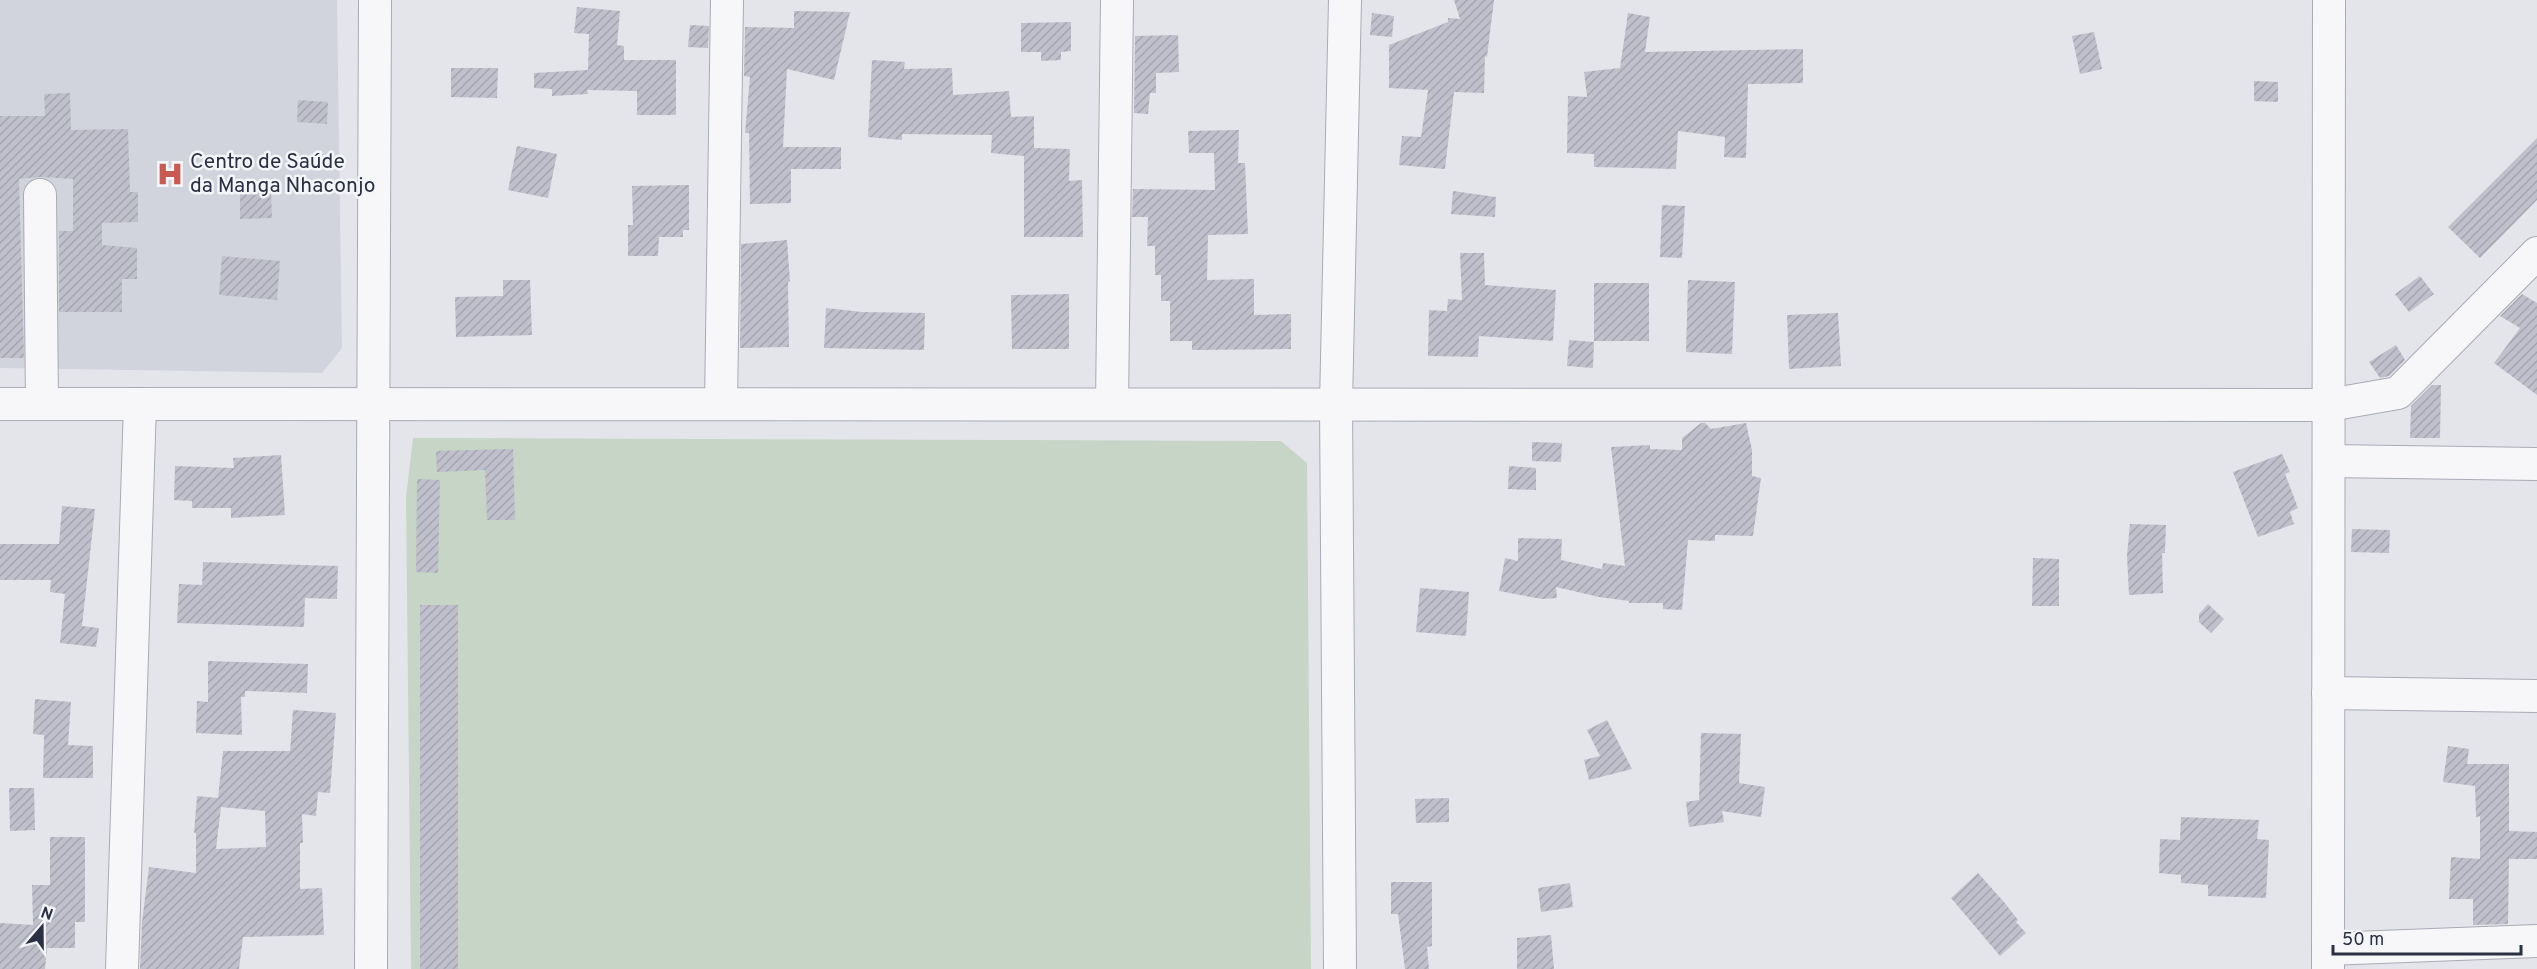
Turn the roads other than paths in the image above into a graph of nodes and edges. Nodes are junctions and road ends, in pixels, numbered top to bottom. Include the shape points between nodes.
1 (375, 0) edge
2 (727, 0) edge
3 (1117, 0) edge
4 (1345, 0) edge
5 (2329, 0) edge
6 (40, 195) dead end
7 (2537, 252) edge
8 (0, 404) edge
9 (42, 404) junction
10 (140, 404) junction
11 (374, 404) junction
12 (721, 404) junction
13 (1112, 404) junction
14 (1336, 404) junction
15 (2329, 405) junction
16 (2329, 461) junction
17 (2537, 464) edge
18 (2328, 693) junction
19 (2537, 696) edge
20 (2537, 941) edge
21 (2328, 959) edge
22 (122, 969) edge
23 (371, 969) edge
24 (1340, 969) edge

1 - 11 street
2 - 12 street
3 - 13 street
4 - 14 street
5 - 15 street
6 - 9 street
7 - 15 street via 2398,393
8 - 9 street
9 - 10 street
10 - 11 street
10 - 22 street
11 - 12 street
11 - 23 street
12 - 13 street
13 - 14 street
14 - 15 street
14 - 24 street
15 - 16 street
16 - 17 street
16 - 18 street
18 - 19 street
18 - 21 street
20 - 21 street

